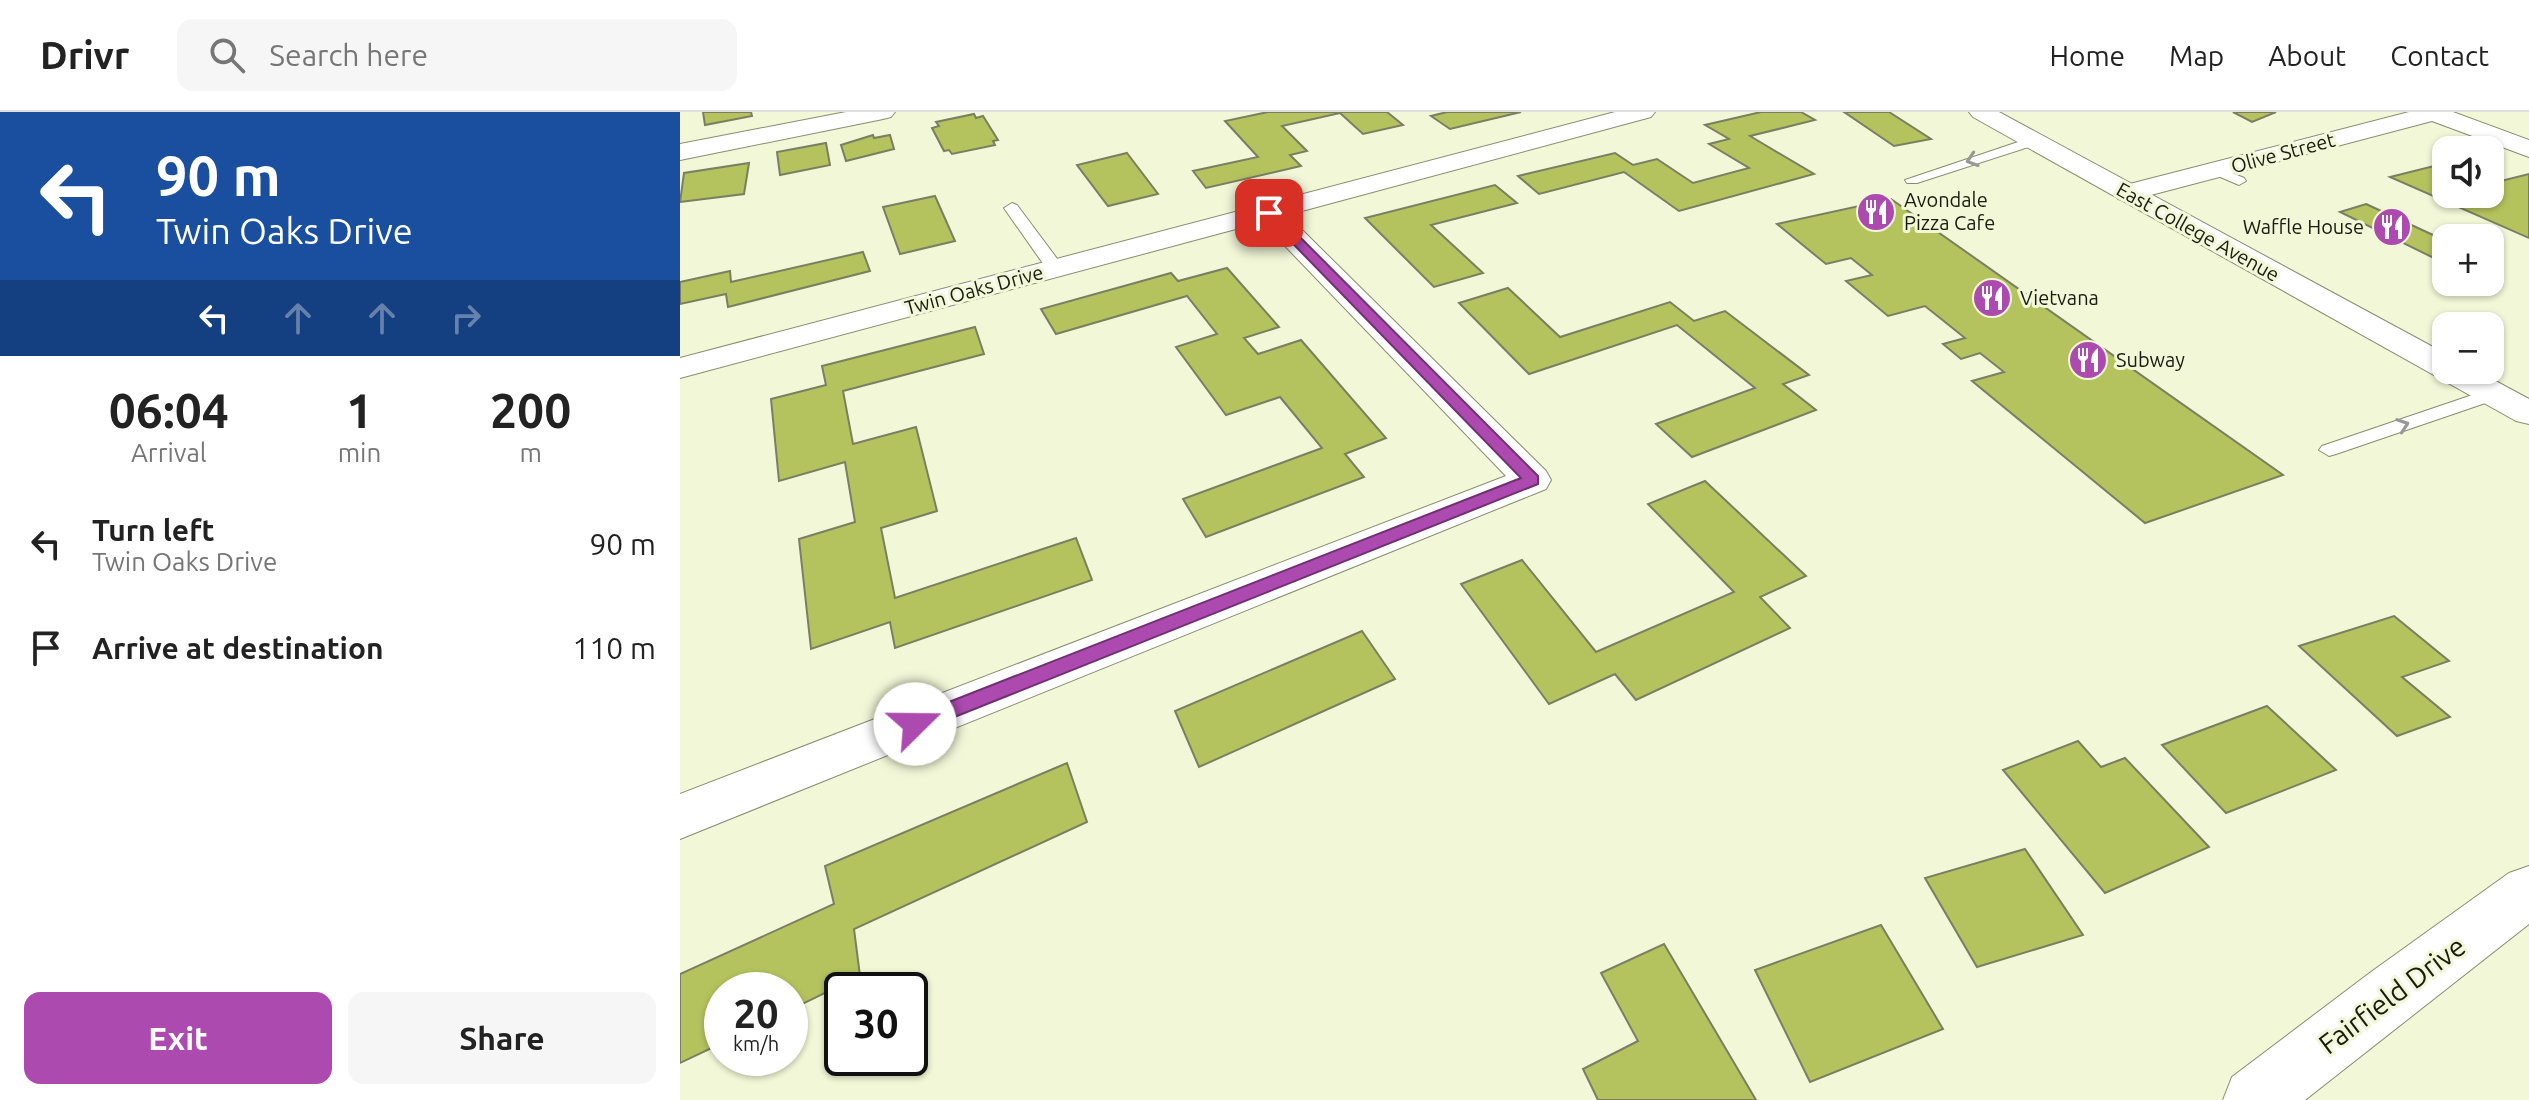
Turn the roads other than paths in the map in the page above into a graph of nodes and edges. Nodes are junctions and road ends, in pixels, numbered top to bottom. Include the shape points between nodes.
1 (883, 112) edge
2 (1643, 112) edge
3 (1981, 112) edge
4 (2435, 113) edge
5 (2033, 141) junction
6 (2529, 149) edge
7 (680, 152) edge
8 (1912, 180) dead end
9 (2128, 193) junction
10 (1012, 208) dead end
11 (1269, 213) junction
12 (1055, 268) junction
13 (2432, 360) edge
14 (680, 368) edge
15 (2475, 384) edge
16 (2493, 394) junction
17 (2529, 413) edge
18 (2329, 450) dead end
19 (680, 817) edge
20 (2529, 891) edge
21 (2255, 1100) edge

1 - 7 street
2 - 11 street, Twin Oaks Drive
3 - 5 street, East College Avenue
4 - 6 street
4 - 9 street, Olive Street via 2228,176
5 -> 8 lane
5 - 9 street, East College Avenue
9 - 13 street, East College Avenue
10 - 12 lane
11 - 12 street, Twin Oaks Drive
11 - 19 street via 1532,480
12 - 14 street, Twin Oaks Drive
15 - 16 street, East College Avenue
16 - 17 street, East College Avenue
18 -> 16 lane
20 - 21 street, Fairfield Drive

